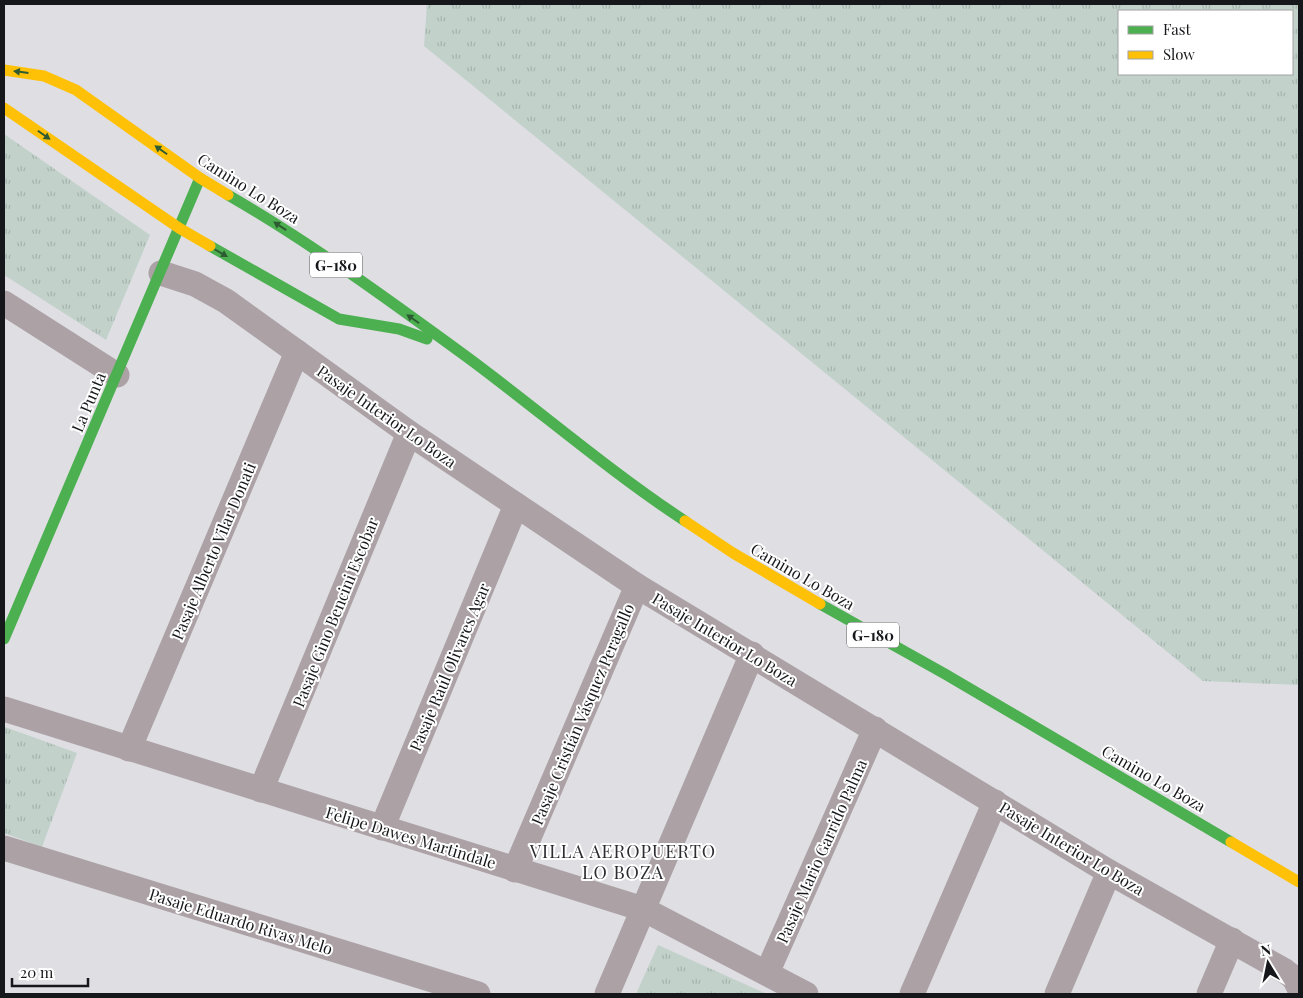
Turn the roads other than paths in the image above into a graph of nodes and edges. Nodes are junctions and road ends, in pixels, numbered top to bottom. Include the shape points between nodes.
1 (4, 70) edge
2 (4, 108) edge
3 (200, 178) junction
4 (179, 228) junction
5 (161, 273) junction
6 (4, 303) edge
7 (297, 352) junction
8 (467, 357) junction
9 (117, 375) junction
10 (409, 433) junction
11 (516, 505) junction
12 (637, 586) junction
13 (4, 638) edge
14 (752, 654) junction
15 (4, 709) edge
16 (874, 729) junction
17 (129, 749) junction
18 (261, 790) junction
19 (995, 802) junction
20 (382, 828) junction
21 (4, 848) edge
22 (515, 870) junction
23 (1109, 872) junction
24 (1299, 882) edge
25 (643, 910) junction
26 (1232, 940) junction
27 (767, 973) junction
28 (1299, 988) edge
29 (478, 994) edge
30 (607, 994) edge
31 (806, 994) edge
32 (912, 994) edge
33 (1057, 994) edge
34 (1209, 994) edge

3 -> 1 main road, Camino Lo Boza / G-180 via 76,90 44,76
2 -> 4 main road, Camino Lo Boza / G-180
3 - 4 main road, La Punta
8 -> 3 main road, Camino Lo Boza / G-180 via 278,224
4 - 5 main road, La Punta
4 -> 8 main road, Camino Lo Boza / G-180 via 339,319 399,329
5 - 7 street, Pasaje Interior Lo Boza via 211,292
5 - 9 main road, La Punta
6 - 9 street
7 - 10 street, Pasaje Interior Lo Boza
7 - 17 street, Pasaje Alberto Vilar Donati
8 - 24 main road, Camino Lo Boza / G-180 via 641,492 733,553
9 - 13 main road, La Punta
10 - 11 street, Pasaje Interior Lo Boza
10 - 18 street, Pasaje Gino Bencini Escobar
11 - 12 street, Pasaje Interior Lo Boza
11 - 20 street, Pasaje Raúl Olivares Agar
12 - 14 street, Pasaje Interior Lo Boza
12 - 22 street, Pasaje Cristián Vásquez Peragallo
14 - 16 street, Pasaje Interior Lo Boza
14 - 25 street
15 - 17 street, Felipe Dawes Martindale
16 - 19 street, Pasaje Interior Lo Boza
16 - 27 street, Pasaje Mario Garrido Palma
17 - 18 street, Felipe Dawes Martindale
18 - 20 street, Felipe Dawes Martindale
19 - 23 street, Pasaje Interior Lo Boza
19 - 32 street
20 - 22 street, Felipe Dawes Martindale
21 - 29 street, Pasaje Eduardo Rivas Melo
22 - 25 street, Felipe Dawes Martindale
23 - 26 street, Pasaje Interior Lo Boza
23 - 33 street
25 - 27 street, Felipe Dawes Martindale
25 - 30 street
26 - 28 street, Pasaje Interior Lo Boza via 1290,974
26 - 34 street
27 - 31 street, Felipe Dawes Martindale

